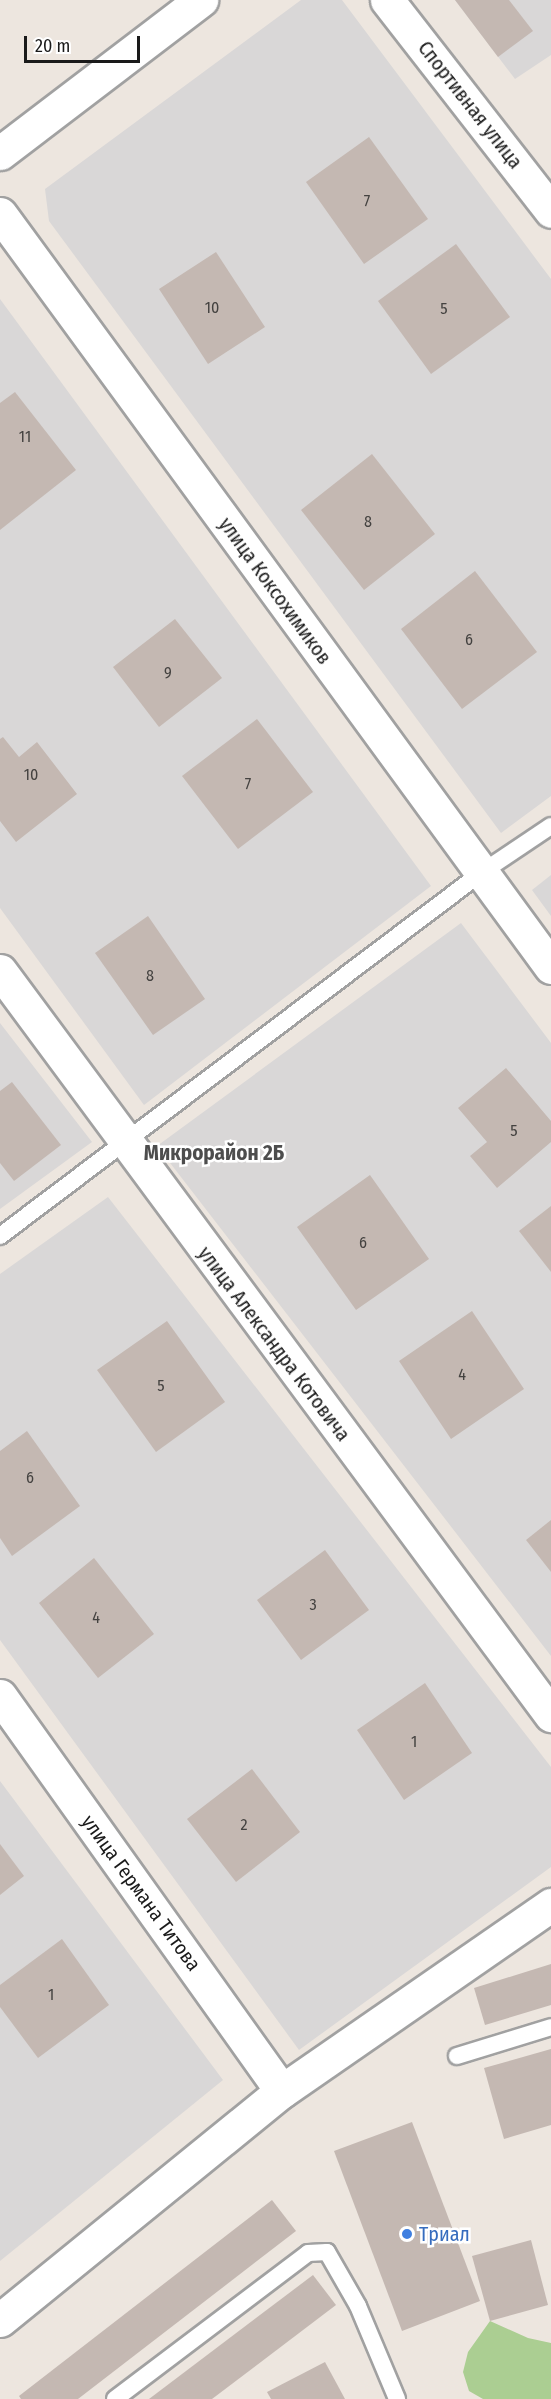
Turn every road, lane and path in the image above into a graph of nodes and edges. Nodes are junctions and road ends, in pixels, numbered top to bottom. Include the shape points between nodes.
1 (201, 0) edge
2 (387, 0) edge
3 (0, 153) edge
4 (551, 211) edge
5 (0, 214) edge
6 (551, 826) edge
7 (481, 873) junction
8 (551, 967) edge
9 (0, 971) edge
10 (125, 1143) junction
11 (0, 1236) edge
12 (0, 1696) edge
13 (551, 1715) edge
14 (551, 1905) edge
15 (551, 2028) edge
16 (457, 2056) dead end
17 (282, 2091) junction
18 (0, 2320) edge
19 (115, 2399) edge
20 (397, 2399) edge

1 - 3 street
2 - 4 street, Спортивная улица
5 - 7 street, улица Коксохимиков
6 - 7 lane
7 - 8 street, улица Коксохимиков
7 - 10 lane
9 - 10 street, улица Александра Котовича
10 - 11 lane
10 - 13 street, улица Александра Котовича
12 - 17 street, улица Германа Титова
14 - 17 street
15 - 16 lane
17 - 18 street
19 - 20 lane via 309,2253 327,2252 358,2306

